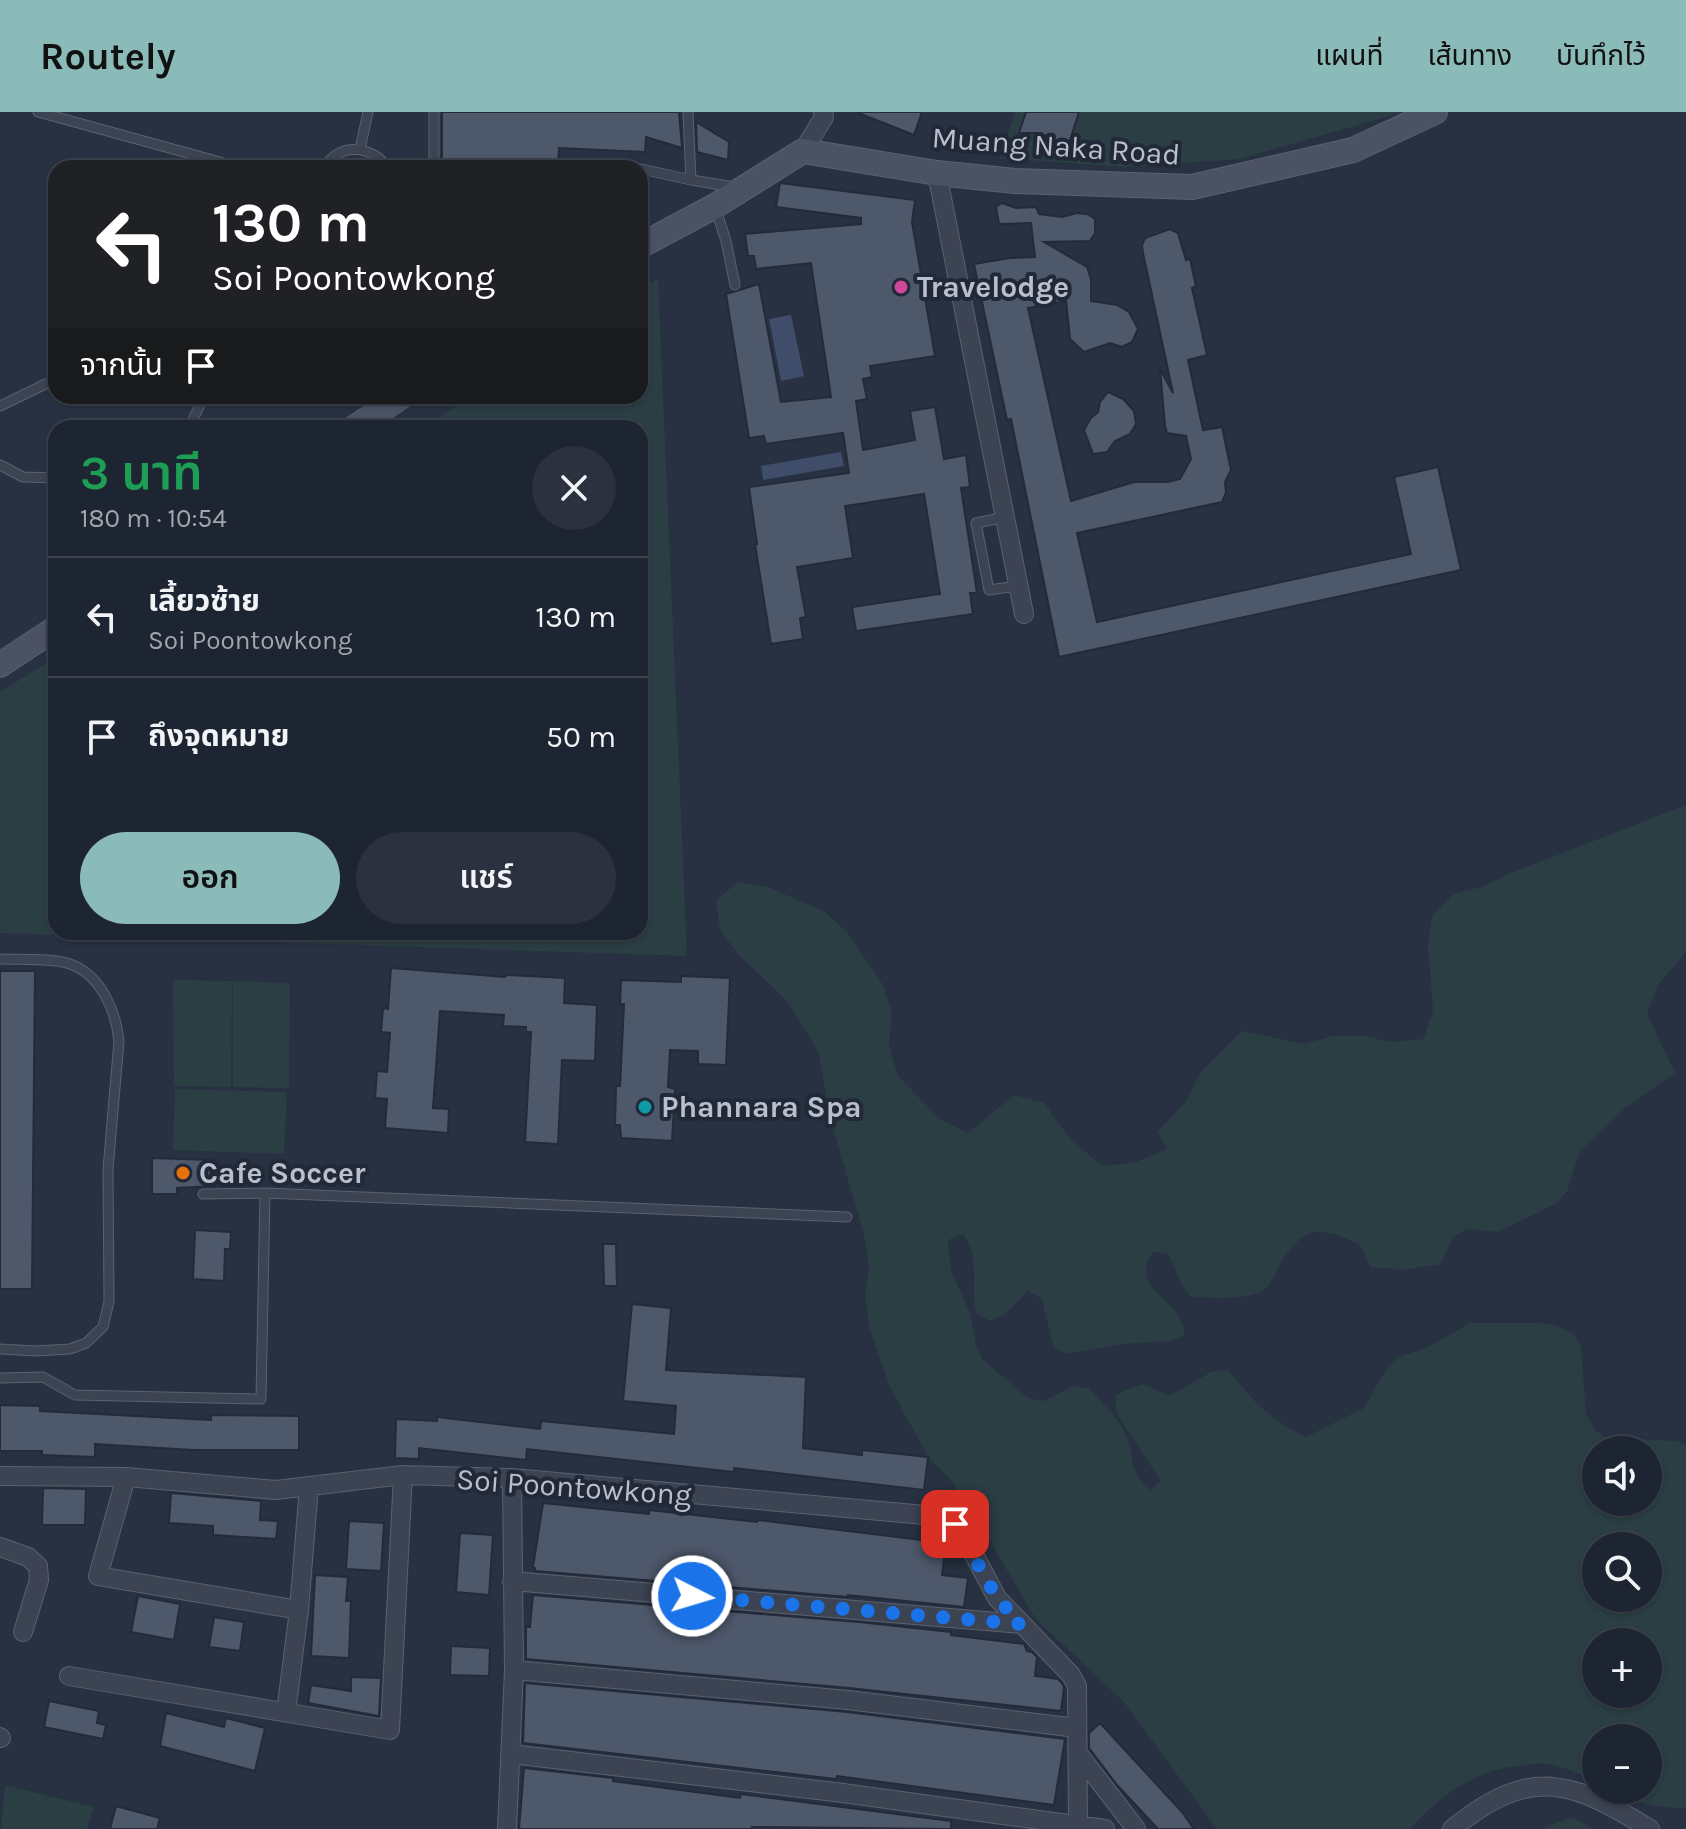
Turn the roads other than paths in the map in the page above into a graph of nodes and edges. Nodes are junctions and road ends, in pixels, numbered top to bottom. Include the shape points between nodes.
1 (38, 112) edge
2 (368, 112) edge
3 (434, 112) edge
4 (688, 112) edge
5 (823, 112) edge
6 (1435, 112) edge
7 (360, 149) junction
8 (803, 151) junction
9 (213, 160) edge
10 (331, 160) edge
11 (379, 160) edge
12 (434, 160) edge
13 (648, 170) edge
14 (937, 173) junction
15 (691, 180) junction
16 (742, 188) junction
17 (715, 206) junction
18 (648, 242) edge
19 (735, 285) dead end
20 (48, 383) edge
21 (390, 404) edge
22 (0, 406) edge
23 (366, 420) edge
24 (0, 465) edge
25 (48, 478) edge
26 (1006, 517) junction
27 (1018, 586) junction
28 (1024, 614) dead end
29 (48, 633) edge
30 (0, 665) edge
31 (0, 959) edge
32 (265, 1193) junction
33 (203, 1194) dead end
34 (847, 1217) dead end
35 (0, 1349) edge
36 (0, 1378) edge
37 (403, 1475) junction
38 (0, 1476) edge
39 (126, 1477) junction
40 (512, 1478) junction
41 (309, 1486) junction
42 (0, 1547) edge
43 (512, 1581) junction
44 (299, 1610) junction
45 (1021, 1624) junction
46 (23, 1632) dead end
47 (514, 1670) junction
48 (69, 1676) dead end
49 (286, 1712) junction
50 (1077, 1728) junction
51 (1077, 1752) junction
52 (511, 1754) junction
53 (1078, 1826) edge
54 (507, 1829) edge
55 (1105, 1829) edge
56 (1136, 1829) edge
57 (1452, 1829) edge
58 (1650, 1829) edge

1 - 9 lane
2 - 7 lane
3 - 12 lane
4 - 15 lane
5 - 8 street
6 - 14 street, Muang Naka Road via 1353,150 1192,187
7 - 10 lane
7 - 11 lane
8 - 14 street, Muang Naka Road
8 - 16 street
13 - 15 lane
14 - 26 street
15 - 16 lane
16 - 17 street
17 - 18 street
17 - 19 lane
20 - 22 lane
21 - 23 street
24 - 25 lane via 23,477
26 - 27 street
26 - 27 lane via 976,523 989,590
27 - 28 street
29 - 30 street
31 - 35 lane via 69,963 86,973 109,1003 119,1041 108,1169 109,1302 103,1327 70,1349
32 - 33 lane
32 - 34 lane
32 - 36 lane via 261,1399 75,1395 43,1377
37 - 40 street, Soi Poontowkong
37 - 41 street, Soi Poontowkong
37 - 49 street via 390,1730
38 - 39 street, Soi Poontowkong
39 - 41 street, Soi Poontowkong via 276,1490
39 - 44 street via 98,1576
40 - 43 street
40 - 45 street, Soi Poontowkong via 936,1516 962,1532 997,1598
41 - 44 street
42 - 46 street via 38,1566 39,1580
43 - 45 street
43 - 47 street
44 - 49 street
45 - 50 street, Soi Poontowkong via 1077,1686
47 - 50 street via 848,1700
47 - 52 street
48 - 49 street
50 - 51 street
51 - 53 street
51 - 56 street
52 - 53 street
52 - 54 street
53 - 55 street
57 - 58 street via 1505,1794 1546,1785 1603,1800

